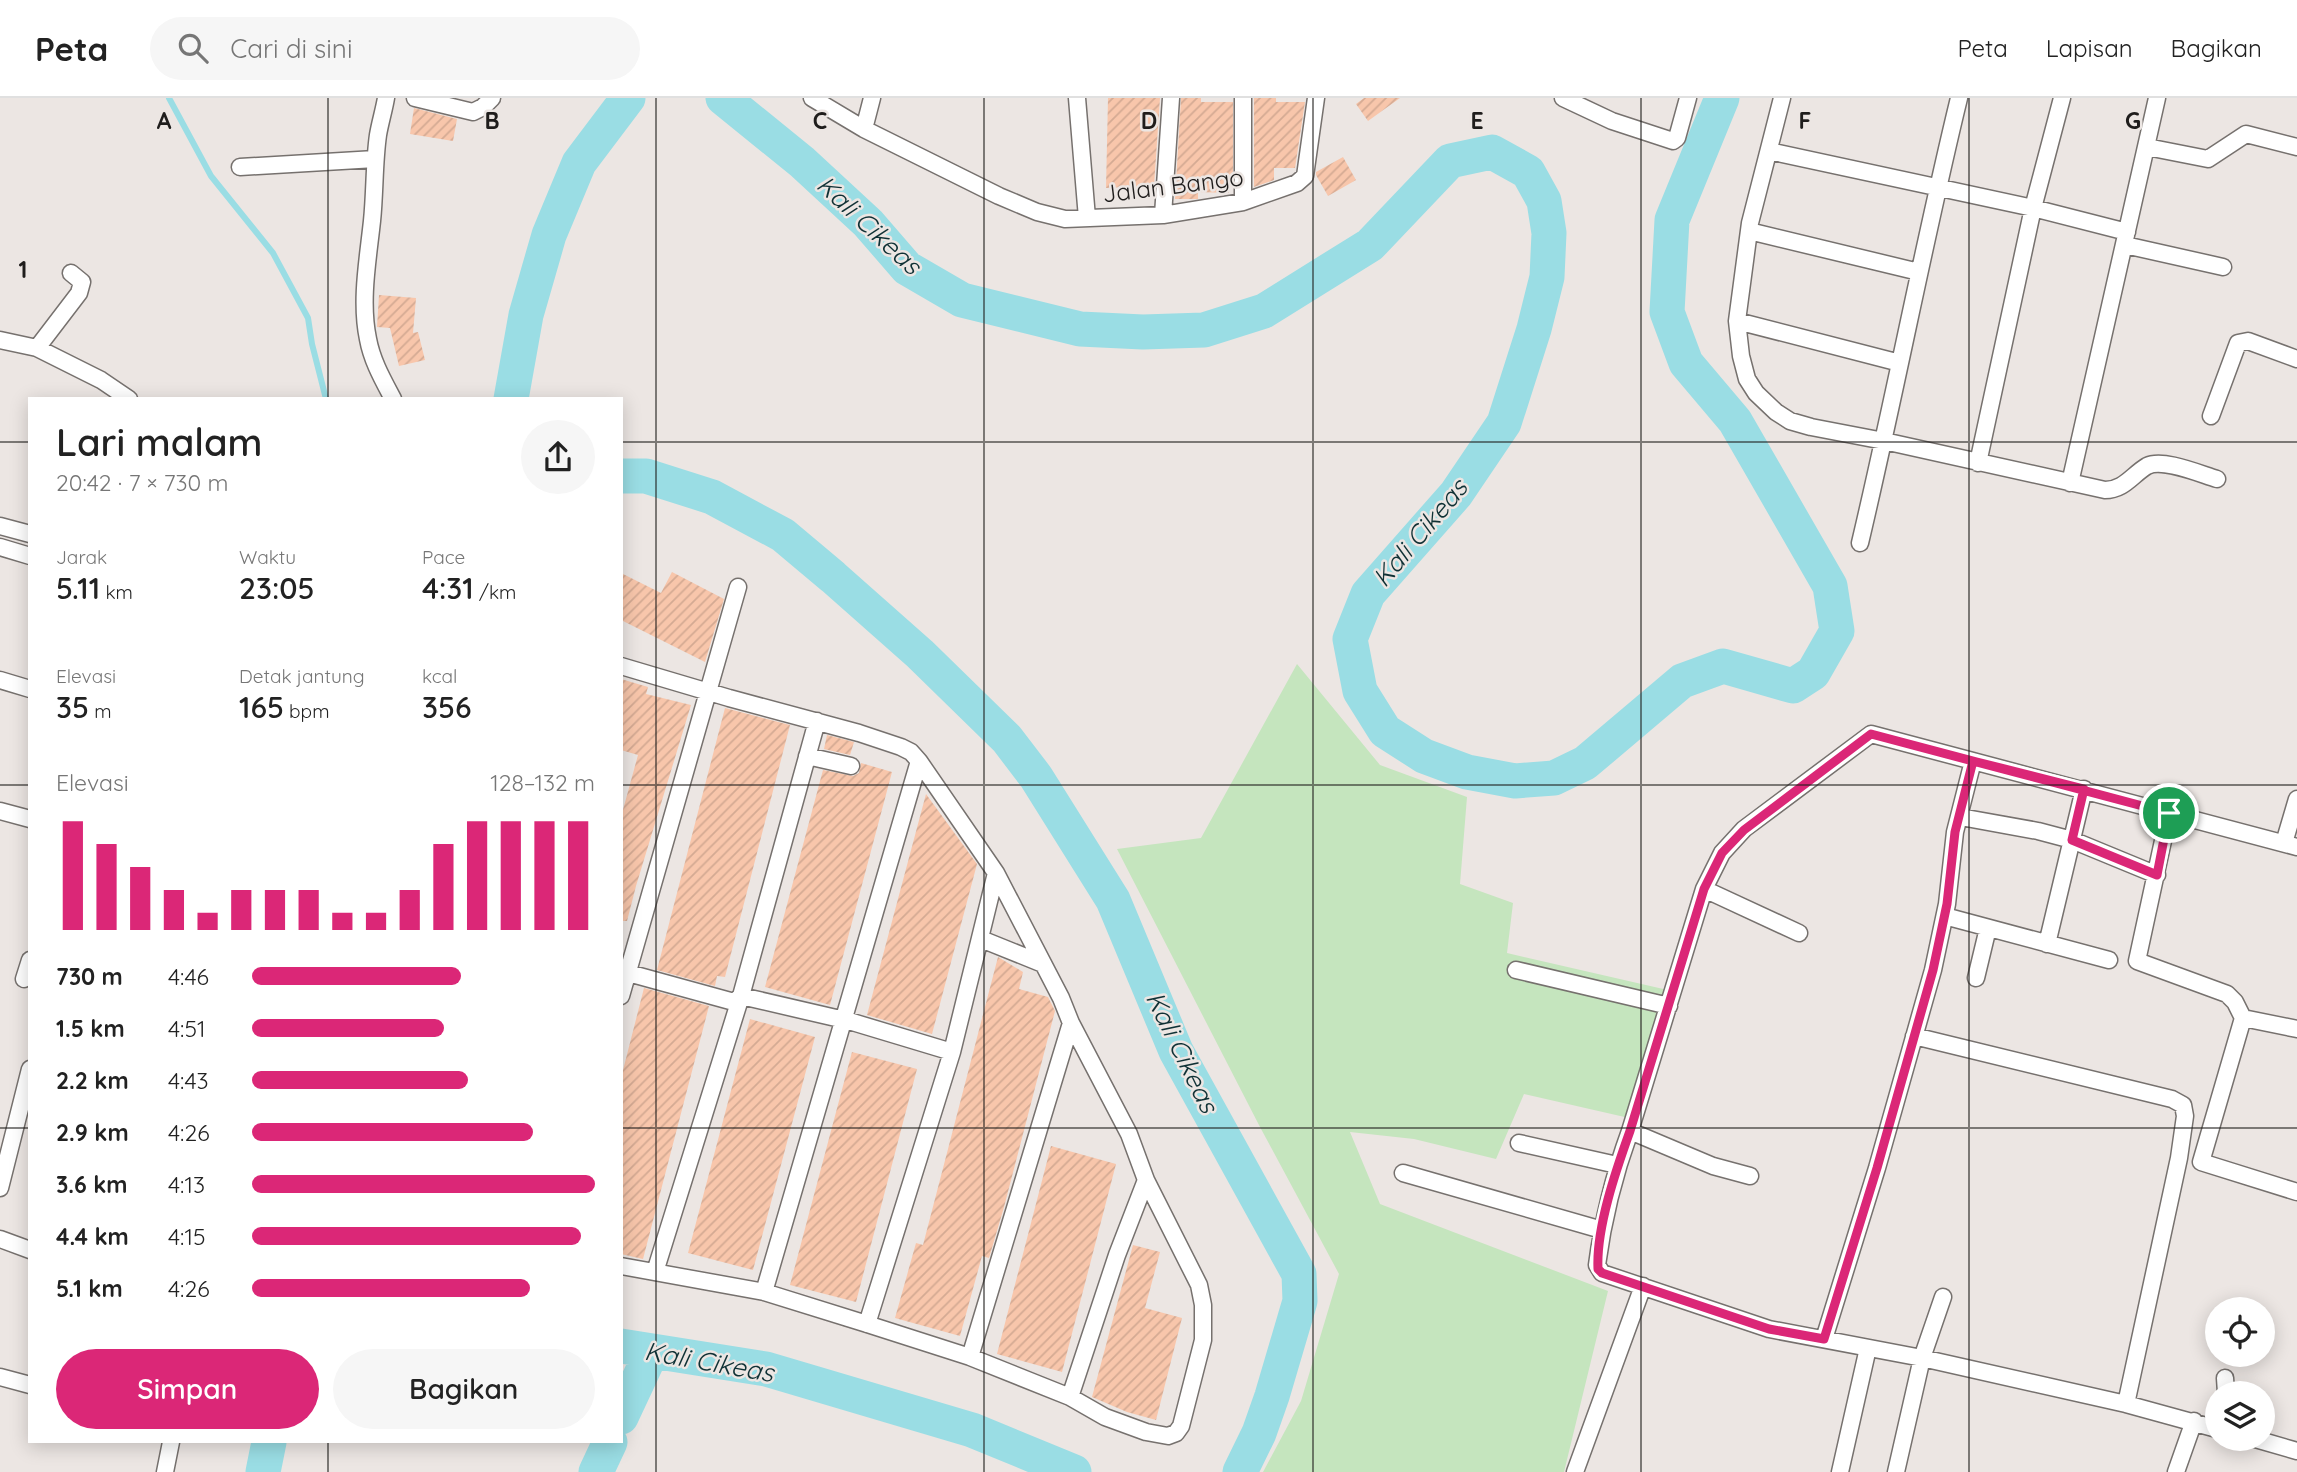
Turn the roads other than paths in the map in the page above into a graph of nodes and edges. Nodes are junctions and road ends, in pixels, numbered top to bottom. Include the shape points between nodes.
1 (386, 98) edge
2 (415, 98) edge
3 (492, 98) edge
4 (812, 98) edge
5 (872, 98) edge
6 (1077, 98) edge
7 (1171, 98) edge
8 (1243, 98) edge
9 (1316, 98) edge
10 (1563, 98) edge
11 (1688, 98) edge
12 (1782, 98) edge
13 (1959, 98) edge
14 (2062, 98) edge
15 (2157, 98) edge
16 (864, 129) junction
17 (2147, 147) junction
18 (2297, 147) edge
19 (1769, 151) junction
20 (375, 159) junction
21 (240, 167) dead end
22 (1937, 188) junction
23 (1243, 202) junction
24 (2033, 208) junction
25 (1163, 215) junction
26 (1087, 218) junction
27 (1749, 231) junction
28 (2126, 238) junction
29 (2223, 267) dead end
30 (1919, 272) junction
31 (71, 273) dead end
32 (1737, 321) junction
33 (0, 341) edge
34 (37, 348) junction
35 (2297, 359) edge
36 (1900, 363) junction
37 (126, 397) edge
38 (392, 397) edge
39 (2211, 416) dead end
40 (1884, 440) junction
41 (1978, 463) junction
42 (2217, 479) dead end
43 (2070, 483) junction
44 (0, 526) edge
45 (28, 533) edge
46 (1860, 543) dead end
47 (0, 547) edge
48 (28, 555) edge
49 (738, 587) dead end
50 (623, 667) edge
51 (0, 680) edge
52 (28, 688) edge
53 (708, 692) junction
54 (817, 721) junction
55 (807, 756) junction
56 (919, 761) junction
57 (1973, 761) junction
58 (851, 766) dead end
59 (2084, 789) junction
60 (2297, 799) edge
61 (0, 811) edge
62 (2169, 813) junction
63 (28, 818) edge
64 (1966, 818) dead end
65 (2072, 840) junction
66 (2290, 845) edge
67 (996, 873) junction
68 (2157, 875) junction
69 (1704, 889) junction
70 (1952, 918) dead end
71 (1988, 928) junction
72 (1799, 933) dead end
73 (981, 939) junction
74 (2047, 944) junction
75 (2109, 960) dead end
76 (1043, 964) junction
77 (28, 966) edge
78 (1516, 970) dead end
79 (625, 972) edge
80 (1976, 978) dead end
81 (24, 979) dead end
82 (740, 996) junction
83 (1669, 1006) junction
84 (2243, 1018) junction
85 (844, 1020) junction
86 (1071, 1023) junction
87 (2297, 1029) edge
88 (1914, 1036) junction
89 (952, 1052) junction
90 (28, 1077) edge
91 (1630, 1131) junction
92 (1519, 1143) dead end
93 (2179, 1157) junction
94 (2201, 1162) junction
95 (1617, 1166) junction
96 (1404, 1173) dead end
97 (1750, 1176) dead end
98 (1146, 1180) junction
99 (0, 1188) edge
100 (2297, 1192) edge
101 (1602, 1230) junction
102 (0, 1239) edge
103 (28, 1249) edge
104 (623, 1266) edge
105 (656, 1272) junction
106 (1643, 1286) junction
107 (764, 1292) junction
108 (1943, 1297) dead end
109 (867, 1324) junction
110 (1824, 1339) junction
111 (1868, 1348) junction
112 (970, 1357) junction
113 (1922, 1358) junction
114 (0, 1377) edge
115 (28, 1384) edge
116 (1070, 1397) junction
117 (2126, 1404) junction
118 (2194, 1421) junction
119 (2205, 1424) edge
120 (171, 1443) edge
121 (2275, 1445) edge
122 (2297, 1451) edge
123 (165, 1472) edge
124 (1575, 1472) edge
125 (1840, 1472) edge
126 (1896, 1472) edge
127 (2176, 1472) edge

1 - 20 street
2 - 3 street via 473,112
4 - 16 street, Jalan Bango
5 - 16 street
6 - 26 street
7 - 25 street
8 - 23 street
9 - 23 street, Jalan Bango via 1305,176
10 - 11 street via 1612,121 1673,141
12 - 19 street
13 - 22 street
14 - 24 street
15 - 17 street
16 - 26 street, Jalan Bango via 999,197 1065,219
17 - 18 street via 2208,159 2246,134
17 - 28 street
19 - 22 street
19 - 27 street
20 - 21 street
20 - 38 street via 366,273 367,336
22 - 24 street
22 - 30 street
23 - 25 street, Jalan Bango
24 - 28 street
24 - 41 street
25 - 26 street, Jalan Bango
27 - 30 street
27 - 32 street
28 - 29 street
28 - 43 street
30 - 36 street
31 - 34 street via 82,282 79,293
32 - 36 street
32 - 40 street via 1747,379 1776,412 1790,421
33 - 34 street
34 - 37 street
35 - 39 street via 2248,341 2238,343
36 - 40 street
40 - 41 street
40 - 46 street
41 - 43 street
42 - 43 street via 2156,463 2113,490
44 - 45 street
47 - 48 street
49 - 53 street
50 - 53 street
51 - 52 street
53 - 54 street
53 - 79 street
54 - 55 street
54 - 56 street via 901,747
55 - 58 street
55 - 82 street
56 - 67 street
56 - 85 street
57 - 59 street
57 - 69 street via 1871,734 1744,830 1722,853
57 - 88 street via 1955,832 1933,970
59 - 62 street
59 - 65 street
60 - 66 street
61 - 63 street
62 - 66 street
62 - 68 street
64 - 65 street
65 - 68 street
65 - 74 street
67 - 73 street
67 - 76 street
68 - 84 street via 2137,961 2227,994
69 - 72 street
69 - 83 street
70 - 71 street
71 - 74 street
71 - 80 street
73 - 76 street
73 - 89 street
74 - 75 street
76 - 86 street
77 - 81 street
78 - 83 street
79 - 82 street via 734,1002
82 - 85 street
82 - 105 street
83 - 91 street
84 - 87 street
84 - 94 street
85 - 89 street
85 - 107 street
86 - 98 street via 1129,1134
86 - 112 street
88 - 93 street via 2179,1101 2185,1116
88 - 110 street
89 - 109 street
90 - 99 street
91 - 95 street
91 - 97 street via 1713,1166
92 - 95 street
93 - 94 street
93 - 117 street
94 - 100 street
95 - 101 street
96 - 101 street
98 - 116 street
98 - 116 street via 1190,1264 1203,1306 1203,1340 1181,1426 1168,1436 1146,1432 1105,1418
101 - 106 street via 1598,1269
102 - 103 street
104 - 105 street
105 - 107 street
106 - 110 street via 1769,1329
106 - 124 street
107 - 109 street
108 - 113 street
109 - 112 street
110 - 111 street
111 - 113 street
111 - 125 street
112 - 116 street
113 - 117 street
113 - 126 street
114 - 115 street
117 - 118 street
118 - 119 street
118 - 127 street
120 - 123 street
121 - 122 street

